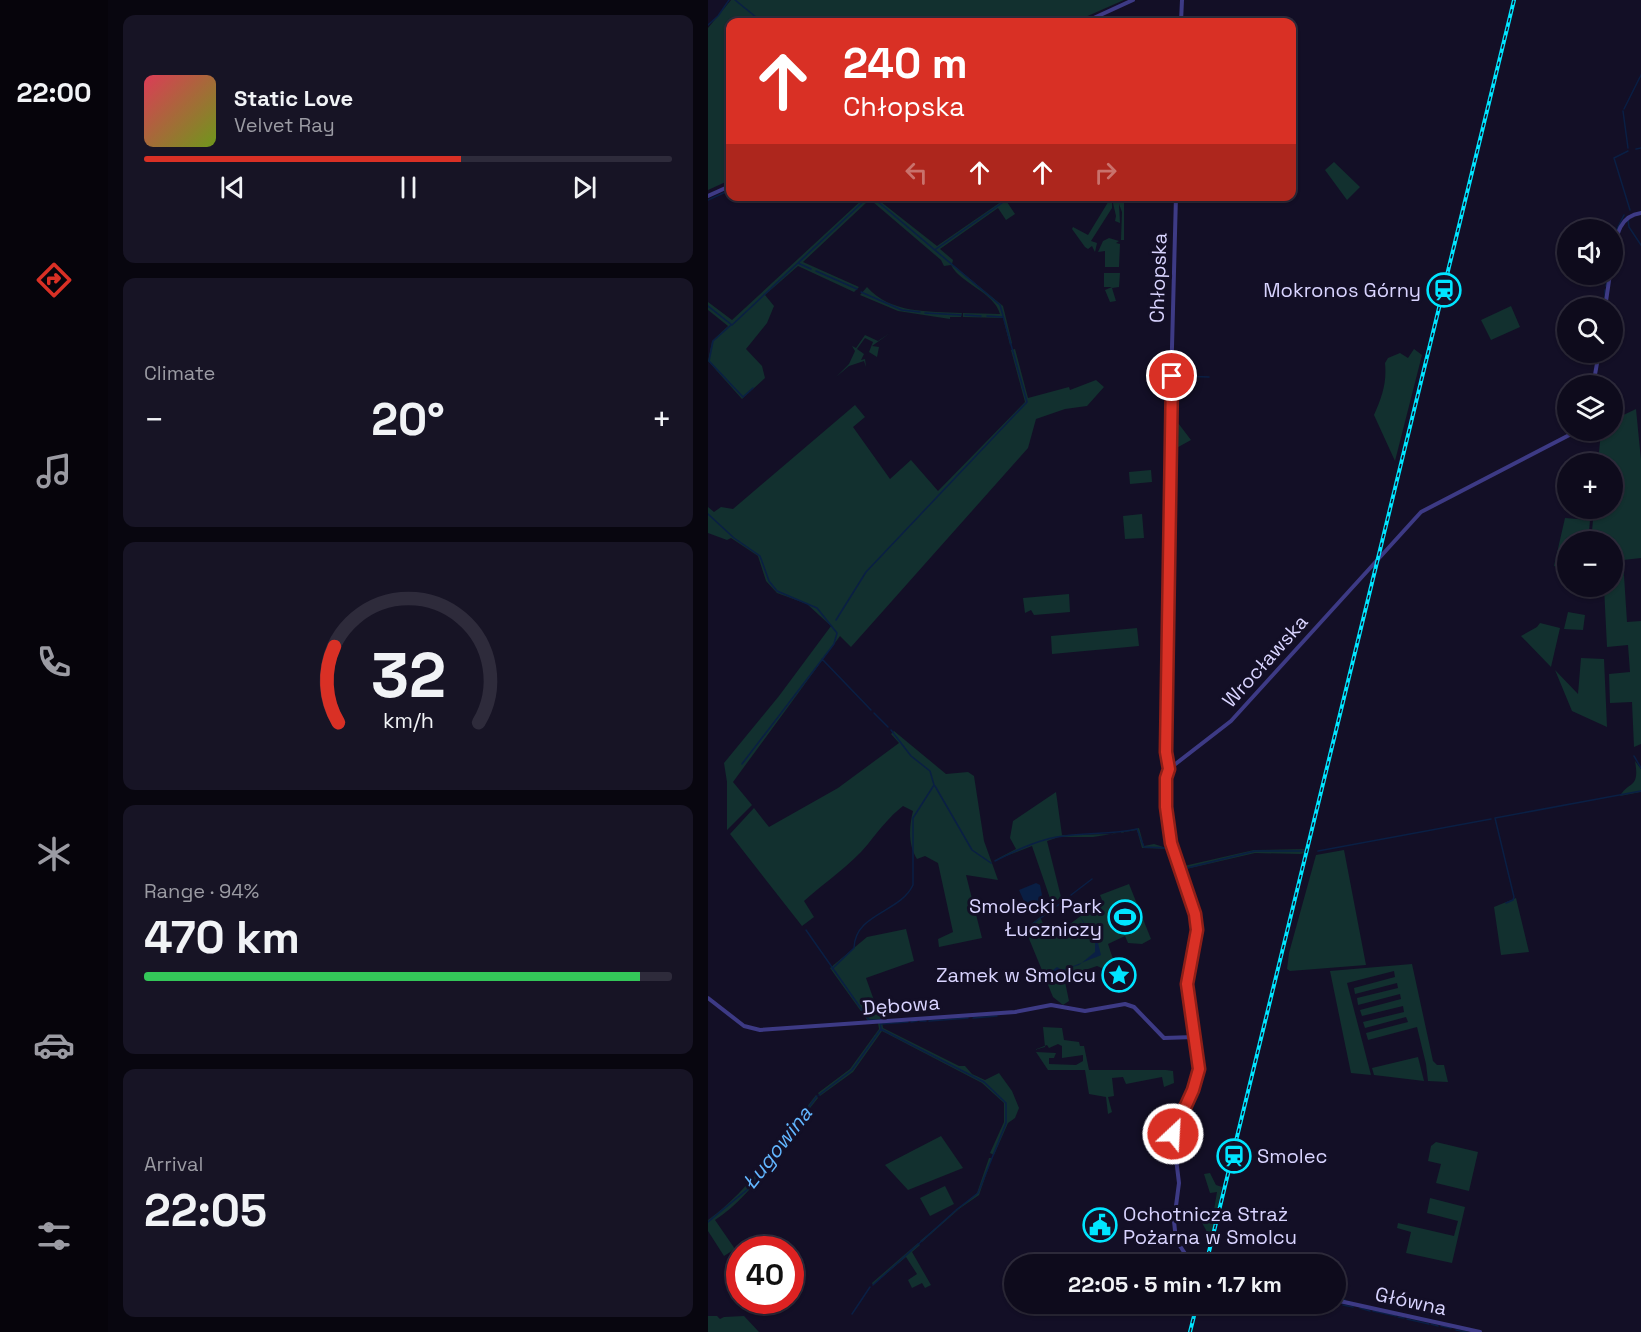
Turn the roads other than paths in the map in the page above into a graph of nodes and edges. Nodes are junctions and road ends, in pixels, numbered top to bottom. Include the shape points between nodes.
1 (1133, 0) edge
2 (1182, 0) edge
3 (1094, 18) edge
4 (1181, 18) edge
5 (726, 188) edge
6 (708, 196) edge
7 (1176, 201) edge
8 (1641, 213) edge
9 (1623, 225) edge
10 (1558, 441) edge
11 (1169, 769) junction
12 (708, 998) edge
13 (1194, 1037) junction
14 (1185, 1254) edge
15 (1346, 1302) edge
16 (1480, 1332) edge

1 - 3 street
2 - 4 street
5 - 6 street
7 - 11 street, Chłopska via 1168,498
8 - 9 street via 1629,216
10 - 11 street, Wrocławska via 1421,512 1231,721
11 - 13 street, Chłopska via 1166,800 1171,843 1197,925 1187,982
12 - 13 street, Dębowa via 749,1028 764,1030 1014,1012 1054,1005 1087,1011 1128,1004 1164,1038
13 - 14 street via 1198,1072 1173,1134 1179,1183 1174,1221 1176,1240
15 - 16 street, Główna

